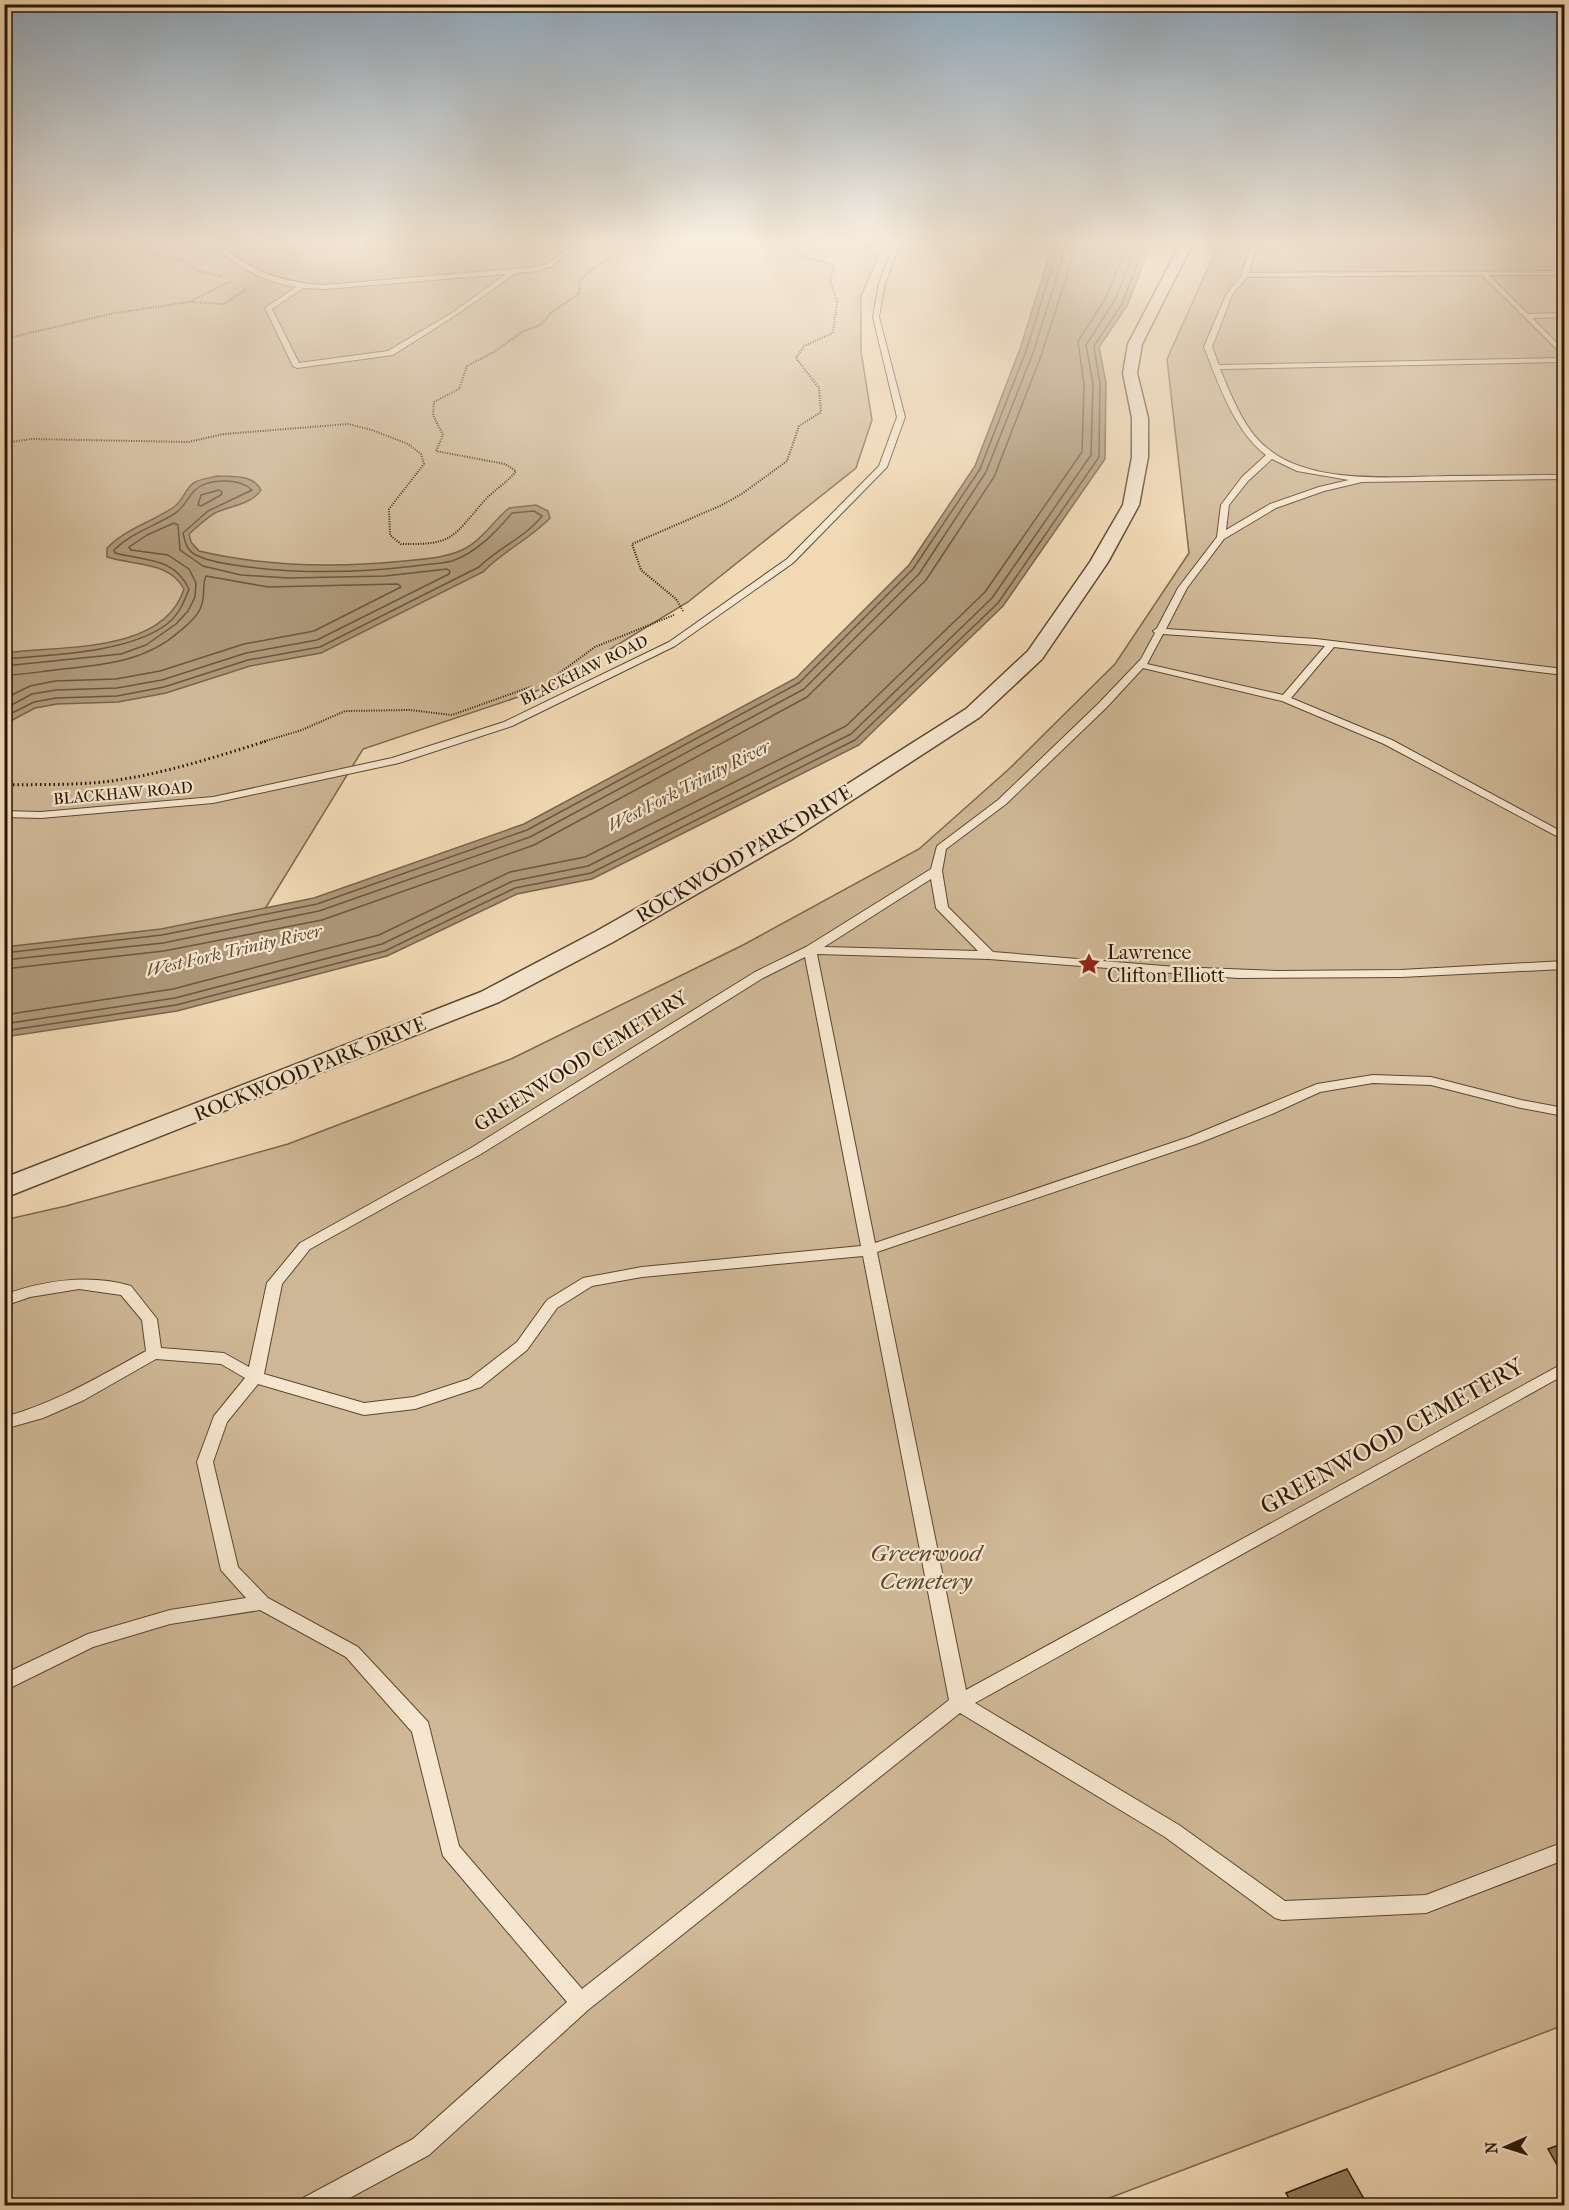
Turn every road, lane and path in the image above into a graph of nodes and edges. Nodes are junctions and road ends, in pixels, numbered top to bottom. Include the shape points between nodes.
1 (285, 342) edge
2 (408, 342) edge
3 (508, 342) edge
4 (813, 342) edge
5 (882, 342) edge
6 (1137, 342) edge
7 (1210, 342) edge
8 (1552, 342) edge
9 (1564, 354) edge
10 (1564, 360) edge
11 (1215, 367) junction
12 (4, 443) edge
13 (1271, 455) junction
14 (1564, 477) edge
15 (1362, 480) junction
16 (1221, 537) junction
17 (1158, 632) junction
18 (1331, 645) junction
19 (1141, 664) junction
20 (1564, 672) edge
21 (552, 678) dead end
22 (534, 685) dead end
23 (1285, 699) junction
24 (4, 785) edge
25 (4, 814) edge
26 (1564, 837) edge
27 (936, 871) junction
28 (810, 950) junction
29 (989, 956) junction
30 (1564, 965) edge
31 (1564, 1112) edge
32 (4, 1189) edge
33 (870, 1250) junction
34 (4, 1301) edge
35 (154, 1353) junction
36 (1564, 1368) edge
37 (255, 1377) junction
38 (4, 1423) edge
39 (262, 1603) junction
40 (4, 1683) edge
41 (959, 1703) junction
42 (1564, 1851) edge
43 (581, 2003) junction
44 (311, 2205) edge

1 - 2 lane via 297,366 390,353
3 - 12 path via 467,366 459,389 434,402 433,416 443,435 436,451 505,464 516,471 508,483 487,497 459,535 443,543 401,544 390,536 389,509 424,464 421,454 408,444 348,424 224,434 179,442 31,439
4 - 21 path via 804,346 796,358 818,381 823,395 821,412 799,426 786,461 722,505 632,544 640,570 676,599 683,612 596,647
5 - 25 lane, BLACKHAW ROAD via 901,417 883,467 790,561 672,644 508,724 395,761 213,800
6 - 32 street, ROCKWOOD PARK DRIVE via 1130,373 1140,418 1140,457 1131,505 1099,562 1035,655 973,713 783,835 490,998
7 - 11 lane
8 - 9 lane
10 - 11 lane
11 - 13 lane via 1245,424 1263,451
13 - 15 lane via 1300,469
13 - 16 lane via 1225,505
14 - 15 lane
15 - 16 lane via 1273,506
16 - 17 lane via 1183,588
17 - 18 lane
17 - 19 lane
18 - 20 lane
18 - 23 lane
19 - 23 lane
19 - 27 lane via 1002,802 941,848
22 - 24 path via 452,715 410,710 345,711 302,730 229,753 124,779
23 - 26 lane via 1388,742
27 - 28 lane, GREENWOOD CEMETERY
27 - 29 lane via 942,908
28 - 29 lane, GREENWOOD CEMETERY
28 - 33 lane
28 - 37 lane, GREENWOOD CEMETERY via 759,975 476,1151 305,1246 275,1283
29 - 30 lane, GREENWOOD CEMETERY via 1239,974 1444,972
31 - 33 lane via 1431,1081 1373,1079 1317,1088 1194,1140
33 - 37 lane via 642,1272 588,1282 552,1304 522,1346 475,1383 415,1403 364,1409
33 - 41 lane
34 - 35 lane via 28,1292 79,1284 126,1290 149,1319
35 - 37 lane via 224,1359
35 - 38 lane via 78,1396
36 - 41 lane, GREENWOOD CEMETERY
37 - 39 lane via 220,1420 206,1462 230,1570
39 - 40 lane via 170,1617 88,1641
39 - 43 lane via 352,1652 422,1728 450,1850
41 - 42 lane via 1172,1831 1282,1911 1426,1904
41 - 43 lane, GREENWOOD CEMETERY
43 - 44 lane, GREENWOOD CEMETERY via 421,2147

